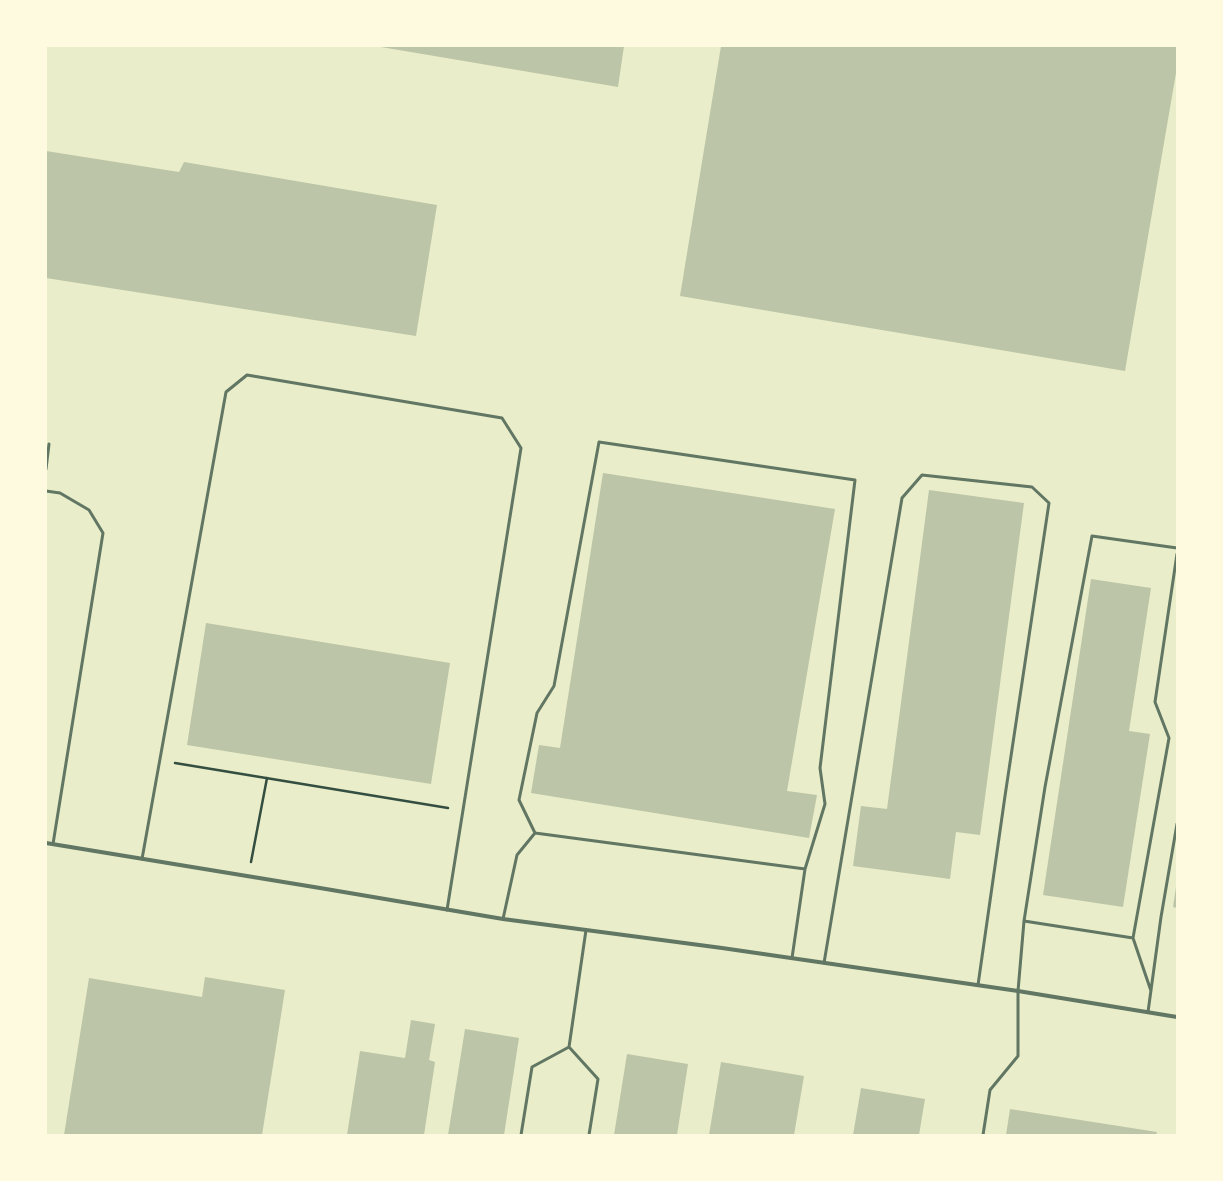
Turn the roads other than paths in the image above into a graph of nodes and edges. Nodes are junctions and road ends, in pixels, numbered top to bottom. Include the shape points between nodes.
1 (50, 444) dead end
2 (46, 469) edge
3 (46, 491) edge
4 (1177, 548) edge
5 (1177, 554) edge
6 (1177, 824) edge
7 (535, 833) junction
8 (46, 843) edge
9 (53, 844) junction
10 (142, 858) junction
11 (806, 869) junction
12 (447, 910) junction
13 (503, 919) junction
14 (1024, 922) junction
15 (586, 930) junction
16 (1133, 938) junction
17 (792, 958) junction
18 (824, 963) junction
19 (978, 986) junction
20 (1018, 991) junction
21 (1151, 991) junction
22 (1148, 1012) junction
23 (1177, 1018) edge
24 (569, 1047) junction
25 (521, 1135) edge
26 (590, 1135) edge
27 (983, 1135) edge

1 - 2 lane
3 - 9 lane via 60,493 88,510 103,533
4 - 14 lane via 1092,536 1045,787
5 - 16 lane via 1154,702 1169,738
6 - 21 lane
7 - 11 lane
7 - 11 lane via 519,800 537,713 554,686 599,442 855,480 820,768 825,804
7 - 13 lane via 517,855
8 - 9 street
9 - 10 street
10 - 12 street
10 - 12 lane via 226,392 247,375 502,418 521,448
11 - 17 lane
12 - 13 street
13 - 15 street
14 - 16 lane
14 - 20 lane
15 - 17 street
15 - 24 lane
16 - 21 lane
17 - 18 street
18 - 19 street
18 - 19 lane via 902,498 922,475 1032,487 1049,502
19 - 20 street
20 - 22 street
20 - 27 lane via 1018,1056 990,1090
21 - 22 lane
22 - 23 street
24 - 25 lane via 532,1067
24 - 26 lane via 598,1080

